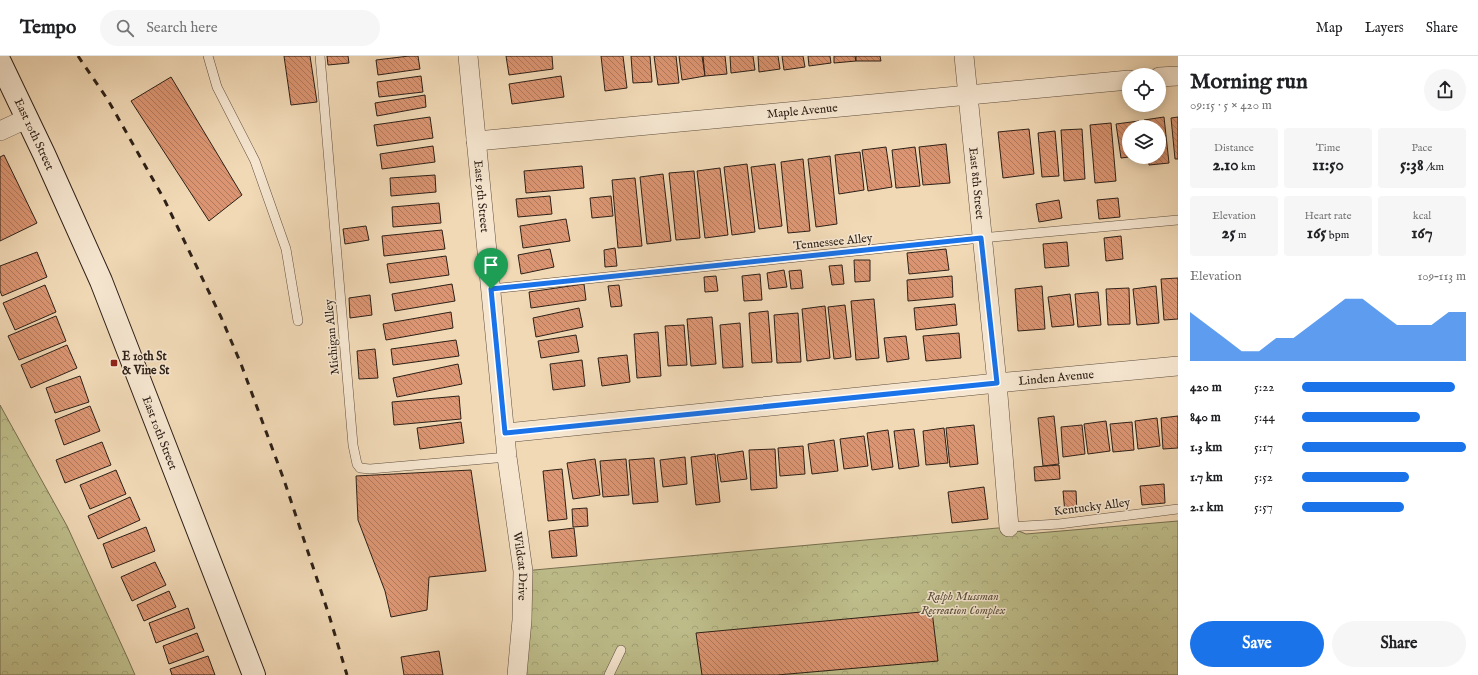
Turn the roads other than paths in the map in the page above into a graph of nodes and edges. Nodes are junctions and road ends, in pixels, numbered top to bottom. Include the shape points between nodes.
1 (208, 56) edge
2 (320, 56) edge
3 (468, 56) edge
4 (964, 56) edge
5 (0, 62) edge
6 (1178, 76) edge
7 (1166, 77) edge
8 (1122, 81) edge
9 (967, 95) junction
10 (26, 119) junction
11 (0, 131) edge
12 (476, 140) junction
13 (1178, 220) edge
14 (981, 238) junction
15 (491, 289) junction
16 (298, 322) dead end
17 (1178, 366) edge
18 (997, 383) junction
19 (505, 433) junction
20 (507, 457) junction
21 (1178, 509) edge
22 (1009, 526) joint
23 (621, 650) dead end
24 (254, 675) edge
25 (517, 675) edge
26 (609, 675) edge

1 - 16 lane via 217,87 255,160 286,249
2 - 20 lane, Michigan Alley via 353,445 357,464 360,468 370,469
3 - 12 street, East 9th Street
4 - 9 street, East 8th Street
5 - 10 main road, East 10th Street
6 - 7 street
8 - 9 street, Maple Avenue
9 - 12 street, Maple Avenue
9 - 14 street, East 8th Street
10 - 11 street
10 - 24 main road, East 10th Street via 101,281
12 - 15 street, East 9th Street
13 - 14 lane, Tennessee Alley
14 - 15 lane, Tennessee Alley
14 - 18 street, East 8th Street
15 - 19 street, East 9th Street
17 - 18 street, Linden Avenue
18 - 19 street, Linden Avenue
18 - 22 street, East 8th Street
19 - 20 street, East 9th Street
20 - 25 street, Wildcat Drive via 523,571
21 - 22 lane, Kentucky Alley via 1059,524
23 - 26 lane

